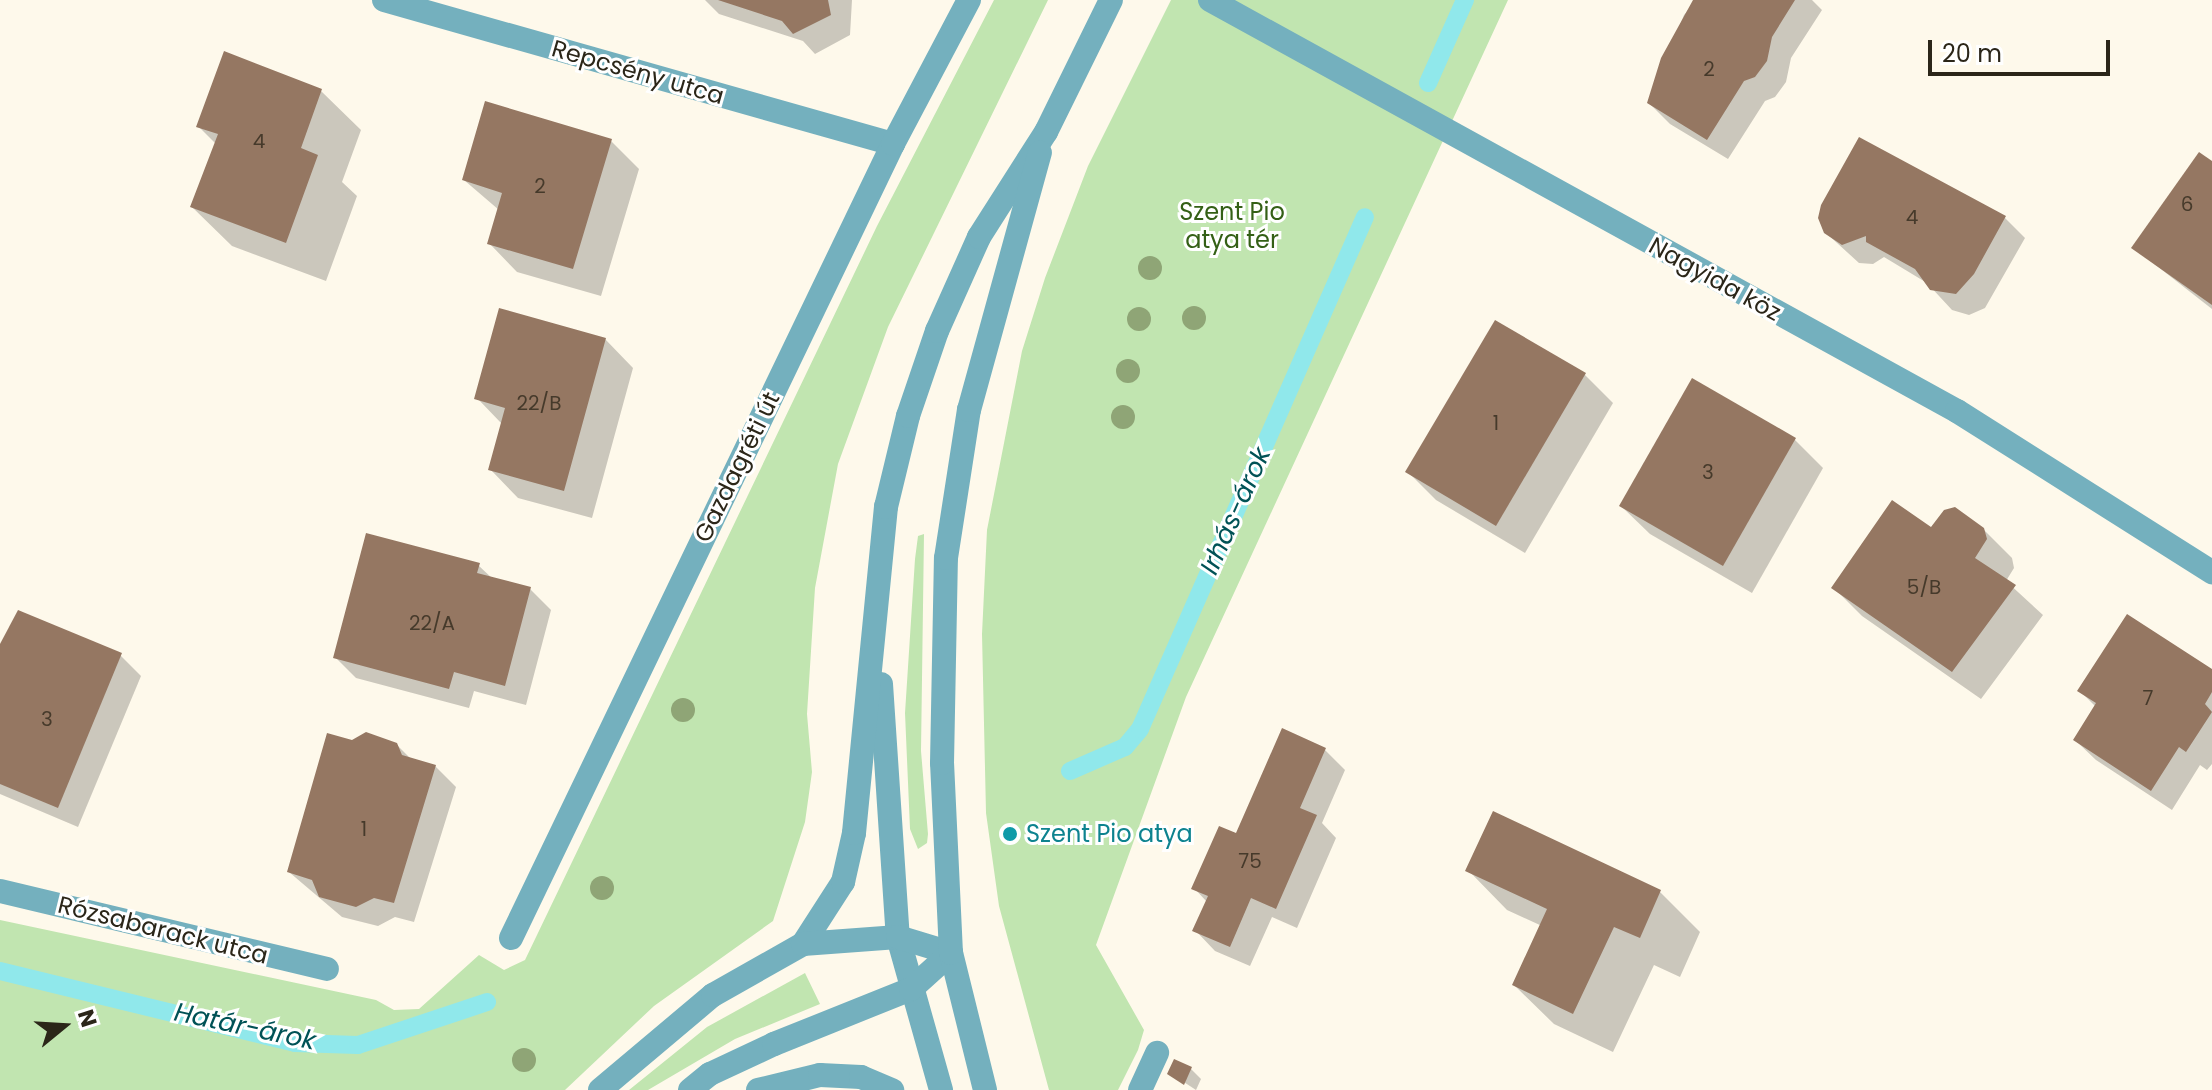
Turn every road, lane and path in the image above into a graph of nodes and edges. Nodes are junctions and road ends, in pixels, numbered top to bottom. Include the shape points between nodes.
1 (384, 0) edge
2 (969, 0) edge
3 (1111, 0) edge
4 (1210, 0) edge
5 (1046, 132) junction
6 (893, 144) junction
7 (2212, 572) edge
8 (877, 597) junction
9 (0, 891) edge
10 (898, 937) junction
11 (511, 938) dead end
12 (803, 944) junction
13 (951, 953) junction
14 (327, 969) dead end
15 (911, 989) junction
16 (1157, 1053) dead end
17 (600, 1090) edge
18 (690, 1090) edge
19 (758, 1090) edge
20 (892, 1090) edge
21 (941, 1090) edge
22 (985, 1090) edge
23 (1140, 1090) edge

1 - 6 street, Repcsény utca
2 - 6 street, Gazdagréti út
3 - 5 street
4 - 7 street, Nagyida köz via 1957,411
5 - 8 street via 979,237 937,331 908,416 886,507
5 - 13 street via 988,331 953,494 946,558 942,763
6 - 11 street, Gazdagréti út
8 - 10 street
8 - 12 street via 854,833 843,882
9 - 14 street, Rózsabarack utca
10 - 12 street
10 - 13 street
10 - 15 street
12 - 17 street via 713,995
13 - 15 street
13 - 22 street
15 - 18 street via 774,1044 710,1074
15 - 21 street
16 - 23 street
19 - 20 street via 820,1075 861,1077

